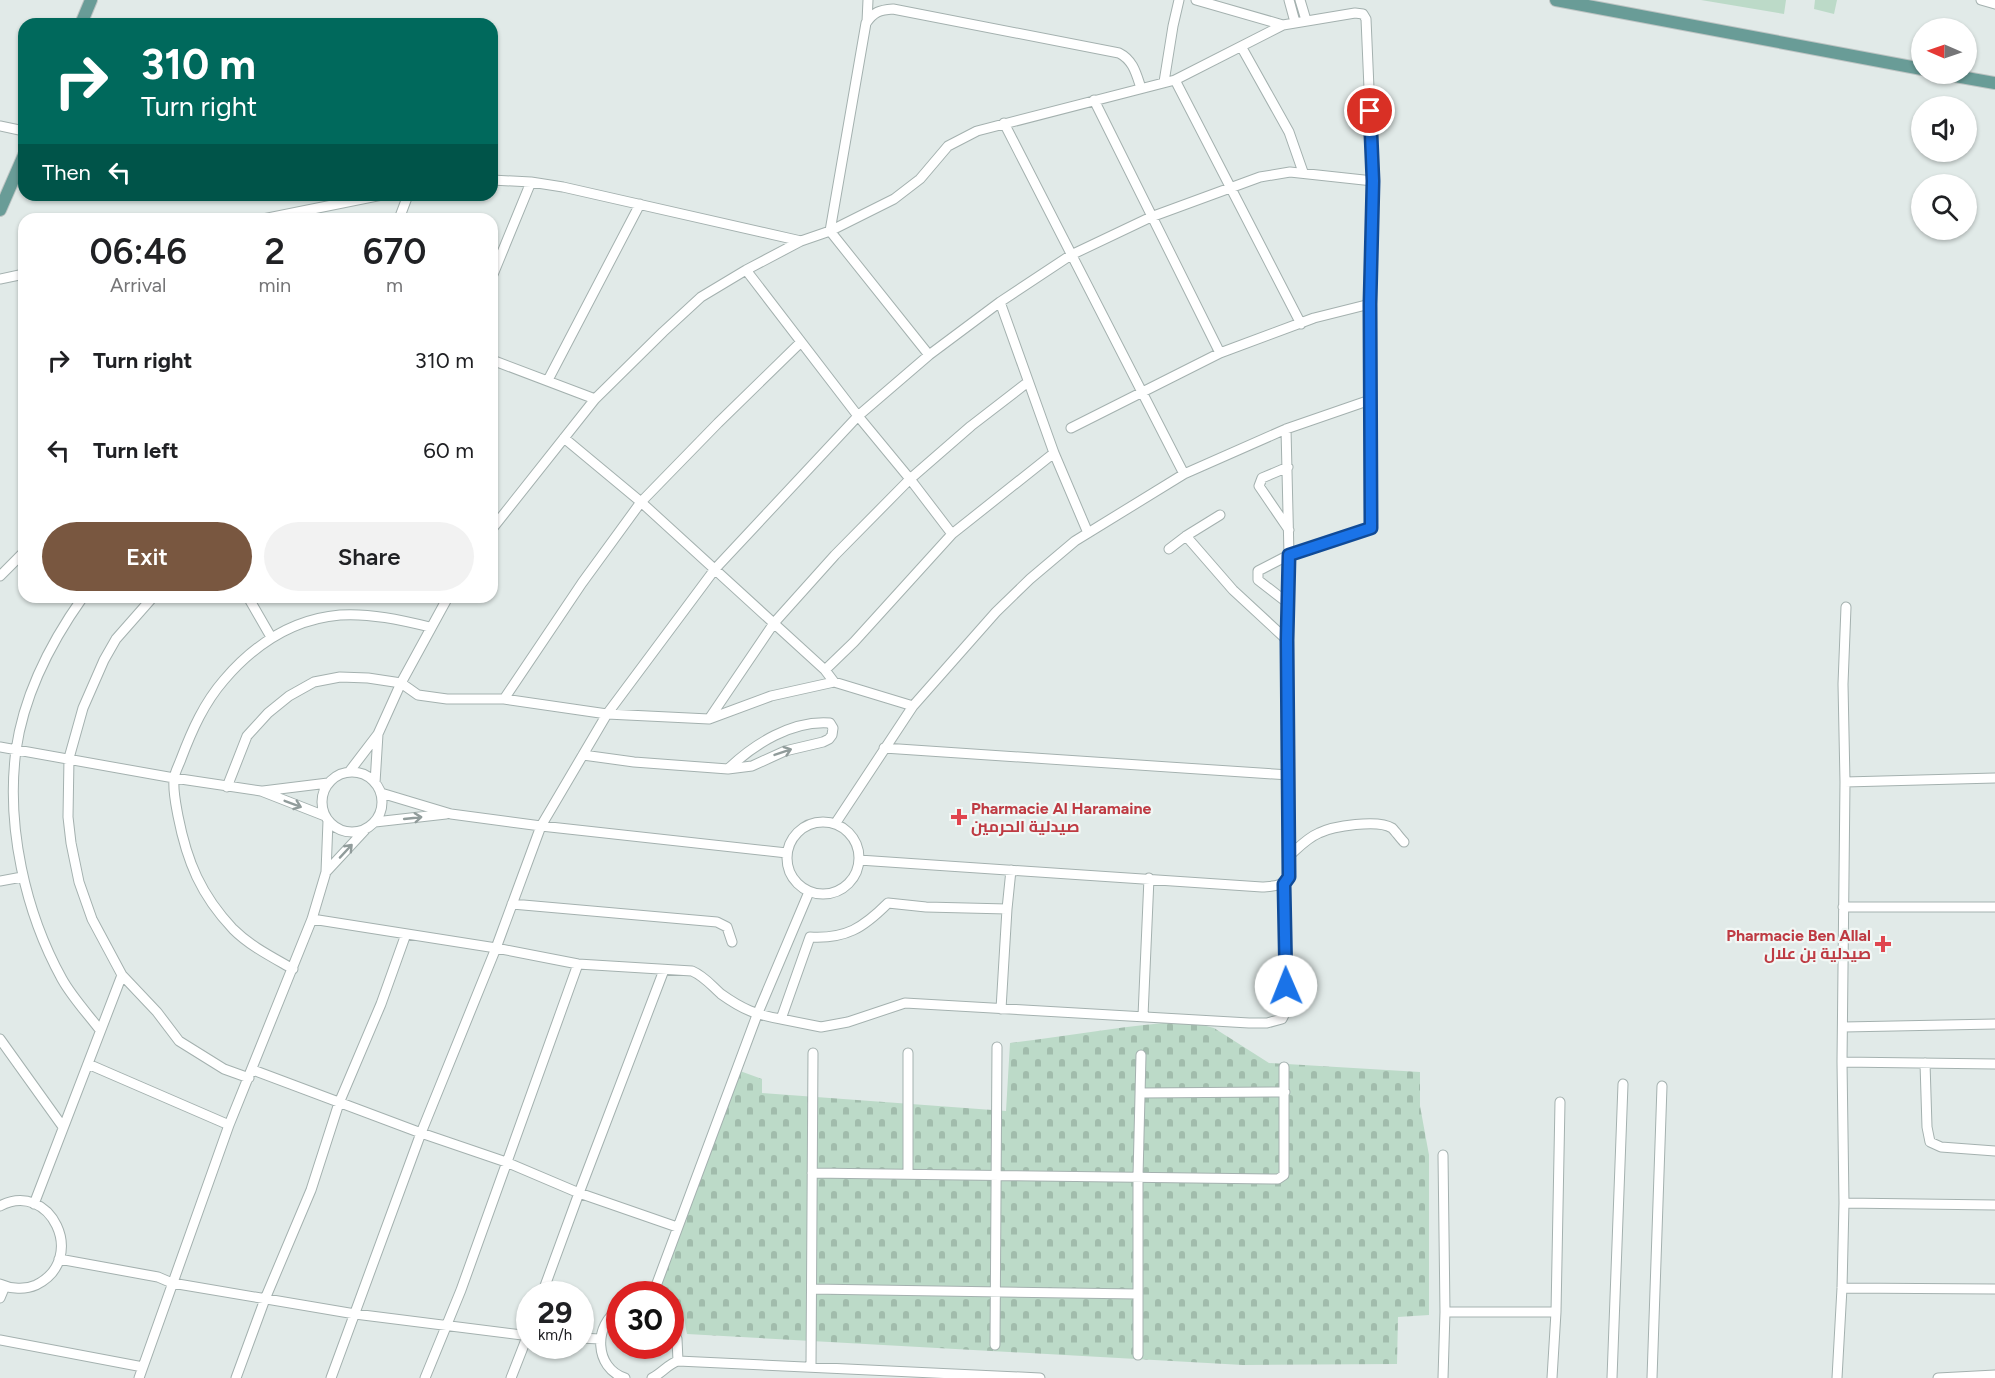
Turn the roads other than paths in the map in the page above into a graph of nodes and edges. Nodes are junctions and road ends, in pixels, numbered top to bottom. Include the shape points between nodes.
1 (91, 0) edge
2 (868, 0) edge
3 (1179, 0) edge
4 (1196, 0) edge
5 (1289, 0) edge
6 (1299, 0) edge
7 (1556, 0) edge
8 (1981, 0) edge
9 (1995, 4) edge
10 (84, 18) edge
11 (1306, 20) junction
12 (1294, 22) junction
13 (866, 23) junction
14 (1283, 25) junction
15 (1242, 48) junction
16 (1911, 67) edge
17 (1175, 80) junction
18 (1977, 80) edge
19 (1164, 82) junction
20 (1995, 83) edge
21 (1141, 88) junction
22 (1094, 100) junction
23 (1004, 123) junction
24 (0, 126) edge
25 (18, 130) edge
26 (18, 169) edge
27 (1303, 172) junction
28 (498, 180) edge
29 (1373, 181) junction
30 (531, 182) junction
31 (1230, 187) junction
32 (348, 201) edge
33 (640, 204) junction
34 (313, 207) junction
35 (0, 210) edge
36 (288, 213) edge
37 (311, 213) edge
38 (1151, 217) junction
39 (830, 231) junction
40 (801, 242) junction
41 (1071, 255) junction
42 (498, 262) edge
43 (746, 270) junction
44 (18, 275) edge
45 (0, 279) edge
46 (1000, 302) junction
47 (1370, 304) junction
48 (1301, 324) junction
49 (801, 342) junction
50 (1220, 353) junction
51 (929, 354) junction
52 (498, 362) edge
53 (548, 380) junction
54 (1028, 382) junction
55 (1142, 391) junction
56 (595, 399) junction
57 (1370, 400) junction
58 (858, 416) junction
59 (1071, 428) dead end
60 (1287, 429) junction
61 (564, 438) junction
62 (1054, 453) junction
63 (1288, 467) junction
64 (1184, 474) junction
65 (910, 479) junction
66 (641, 502) junction
67 (1220, 515) dead end
68 (498, 521) edge
69 (1289, 530) junction
70 (1088, 533) junction
71 (952, 534) junction
72 (1186, 536) junction
73 (1169, 549) dead end
74 (1289, 555) junction
75 (18, 558) edge
76 (715, 569) junction
77 (0, 576) edge
78 (79, 603) edge
79 (148, 603) edge
80 (251, 603) edge
81 (444, 603) edge
82 (1289, 604) junction
83 (1846, 607) dead end
84 (774, 623) junction
85 (430, 627) junction
86 (271, 637) junction
87 (1287, 640) junction
88 (825, 670) junction
89 (834, 682) junction
90 (401, 683) junction
91 (504, 699) junction
92 (913, 706) junction
93 (607, 714) junction
94 (708, 719) junction
95 (378, 734) junction
96 (0, 747) edge
97 (884, 748) junction
98 (16, 750) junction
99 (583, 755) junction
100 (69, 758) junction
101 (728, 769) junction
102 (348, 772) junction
103 (1289, 775) junction
104 (174, 778) junction
105 (1995, 778) edge
106 (1845, 782) junction
107 (328, 783) junction
108 (375, 783) junction
109 (227, 787) junction
110 (261, 791) junction
111 (381, 793) junction
112 (451, 814) junction
113 (327, 819) junction
114 (375, 822) junction
115 (835, 824) junction
116 (541, 826) junction
117 (366, 829) junction
118 (1404, 842) dead end
119 (787, 853) junction
120 (1289, 856) junction
121 (859, 860) junction
122 (1011, 870) junction
123 (326, 872) junction
124 (22, 877) junction
125 (1149, 878) junction
126 (0, 881) edge
127 (1284, 884) junction
128 (809, 892) junction
129 (512, 903) junction
130 (1844, 907) junction
131 (1995, 907) edge
132 (1007, 909) junction
133 (312, 919) junction
134 (792, 933) junction
135 (406, 934) junction
136 (810, 938) junction
137 (732, 942) dead end
138 (496, 948) junction
139 (578, 964) junction
140 (293, 969) junction
141 (664, 970) junction
142 (122, 975) junction
143 (1002, 1009) junction
144 (757, 1015) junction
145 (1143, 1016) junction
146 (781, 1019) junction
147 (1995, 1024) edge
148 (1844, 1027) junction
149 (100, 1030) junction
150 (0, 1039) edge
151 (997, 1047) dead end
152 (813, 1053) dead end
153 (908, 1053) dead end
154 (1141, 1055) dead end
155 (1842, 1062) junction
156 (1925, 1063) junction
157 (88, 1064) junction
158 (1995, 1064) edge
159 (1284, 1067) dead end
160 (251, 1074) junction
161 (1623, 1084) dead end
162 (1662, 1086) dead end
163 (1286, 1092) junction
164 (1140, 1093) junction
165 (1560, 1102) dead end
166 (339, 1103) junction
167 (229, 1125) junction
168 (63, 1127) junction
169 (421, 1133) junction
170 (1995, 1151) edge
171 (1443, 1155) dead end
172 (506, 1162) junction
173 (813, 1173) junction
174 (908, 1173) junction
175 (997, 1174) junction
176 (1138, 1176) junction
177 (579, 1193) junction
178 (1844, 1203) junction
179 (34, 1204) junction
180 (1995, 1205) edge
181 (0, 1206) edge
182 (677, 1227) junction
183 (59, 1259) junction
184 (547, 1281) edge
185 (658, 1281) edge
186 (172, 1283) junction
187 (2, 1285) edge
188 (1842, 1288) junction
189 (812, 1289) junction
190 (1995, 1289) edge
191 (996, 1292) junction
192 (1138, 1294) junction
193 (0, 1298) edge
194 (265, 1299) junction
195 (1445, 1312) junction
196 (1556, 1312) junction
197 (355, 1314) junction
198 (606, 1320) edge
199 (446, 1326) junction
200 (516, 1333) edge
201 (594, 1339) edge
202 (600, 1339) junction
203 (0, 1340) edge
204 (995, 1346) dead end
205 (1138, 1355) dead end
206 (519, 1359) edge
207 (678, 1361) joint
208 (811, 1366) junction
209 (143, 1367) junction
210 (1995, 1375) edge
211 (621, 1377) edge
212 (139, 1378) edge
213 (236, 1378) edge
214 (331, 1378) edge
215 (425, 1378) edge
216 (511, 1378) edge
217 (652, 1378) edge
218 (1041, 1378) edge
219 (1443, 1378) edge
220 (1552, 1378) edge
221 (1612, 1378) edge
222 (1653, 1378) edge
223 (1837, 1378) edge
224 (1938, 1378) edge

1 - 10 main road
2 - 13 street
3 - 19 street
4 - 14 street
5 - 12 street
6 - 11 street
7 - 16 main road
8 - 9 street
11 - 12 street
11 - 29 street via 1355,13 1366,19
12 - 14 street
13 - 21 street via 873,13 893,9 1119,53 1133,66
13 - 39 street
14 - 15 street
15 - 17 street
15 - 27 street via 1289,132
17 - 19 street
17 - 31 street
18 - 20 main road
19 - 21 street
21 - 22 street
22 - 23 street
22 - 38 street
23 - 39 street via 948,146 907,190
23 - 41 street
24 - 25 street
26 - 35 main road
27 - 29 street
27 - 31 street via 1276,173
28 - 30 street
29 - 47 street
30 - 33 street
30 - 42 street
31 - 38 street
31 - 48 street
32 - 34 street
33 - 40 street
33 - 53 street
34 - 36 street
34 - 37 street
38 - 41 street
38 - 50 street
39 - 40 street
39 - 51 street
40 - 43 street
41 - 46 street
41 - 55 street
43 - 49 street
43 - 56 street via 701,297
44 - 45 street
46 - 51 street
46 - 54 street
47 - 48 street
47 - 57 street
48 - 50 street
49 - 58 street
49 - 66 street
50 - 55 street
51 - 58 street
52 - 53 street
53 - 56 street
54 - 62 street
54 - 65 street
55 - 59 street
55 - 64 street
56 - 61 street
57 - 60 street
57 - 74 street via 1371,528
58 - 65 street
58 - 76 street
60 - 63 street
60 - 64 street
61 - 66 street
61 - 68 street
62 - 70 street
62 - 71 street
63 - 69 street
63 - 69 street via 1262,478 1259,486
64 - 70 street
65 - 71 street
65 - 84 street
66 - 76 street
66 - 91 street
67 - 72 street
69 - 74 street
70 - 92 street via 996,612
71 - 88 street
72 - 73 street
72 - 87 street via 1233,590
74 - 82 street
74 - 82 street via 1257,574 1258,580
75 - 77 street
76 - 84 street
76 - 93 street
78 - 98 street via 51,645 34,686
79 - 100 street via 116,639 104,660 83,708
80 - 86 street
81 - 85 street
82 - 87 street
83 - 106 street
84 - 88 street
84 - 94 street
85 - 86 street via 376,616 340,615 307,622
85 - 90 street
86 - 104 street via 252,651 213,693 193,726
87 - 103 street
88 - 89 street
89 - 92 street
89 - 94 street via 771,696
90 - 91 street via 418,695
90 - 95 street
90 - 109 street via 340,677 314,682 289,696 247,736
91 - 93 street
92 - 97 street
93 - 94 street
93 - 99 street
95 - 102 street
95 - 108 street
96 - 98 street
97 - 103 street
97 - 115 street
98 - 100 street
98 - 124 street via 15,818
99 - 101 street
99 - 116 street
100 - 104 street
100 - 142 street via 68,817 79,882 92,919
101 -> 101 street via 752,766 785,751 823,742 832,735 831,723 789,730 747,752
102 - 107 street
102 - 108 street via 360,773
103 - 120 street
104 - 109 street
104 - 140 street via 185,849 201,888 234,930
105 - 106 street
106 - 130 street
107 - 110 street
107 - 113 street via 322,800
108 - 111 street
109 - 110 street
110 -> 113 street
111 - 112 street
111 - 114 street via 381,811
114 -> 112 street
112 - 116 street
113 - 117 street via 337,829 348,832
113 - 123 street
114 - 117 street
115 - 119 street via 811,824 800,830
115 - 121 street via 853,838
116 - 119 street
116 - 129 street
123 -> 117 street
118 - 120 street via 1392,828 1362,824 1319,832
119 - 128 street via 795,882
120 - 127 street via 1289,877
121 - 122 street
121 - 128 street via 849,883 839,891
122 - 125 street
122 - 132 street
123 - 133 street
124 - 126 street
124 - 149 street via 36,921 63,981
125 - 127 street via 1262,887
125 - 145 street
127 - 145 street via 1286,986 1282,1019 1249,1023
128 - 134 street
129 - 137 street via 719,922 727,927
129 - 138 street
130 - 131 street
130 - 148 street
132 - 136 street via 888,903 867,923 838,937
132 - 143 street
133 - 135 street
133 - 140 street
134 - 136 street
134 - 144 street
135 - 138 street
135 - 166 street
136 - 146 street
138 - 139 street
138 - 169 street
139 - 141 street
139 - 172 street
140 - 160 street
141 - 144 street via 702,975 724,996
141 - 177 street
142 - 149 street
142 - 160 street via 179,1041 224,1069
143 - 145 street
143 - 146 street via 905,1003 821,1027
144 - 146 street
144 - 182 street
147 - 148 street
148 - 155 street
149 - 157 street
150 - 168 street
151 - 175 street
152 - 173 street
153 - 174 street
154 - 164 street
155 - 156 street
155 - 178 street
156 - 158 street
156 - 170 street via 1930,1142 1941,1147
157 - 167 street
157 - 168 street
159 - 163 street
160 - 166 street
160 - 167 street
161 - 221 street
162 - 222 street
163 - 164 street
163 - 176 street via 1284,1175 1278,1179
164 - 176 street
165 - 196 street
166 - 169 street
166 - 194 street via 311,1190
167 - 186 street
168 - 179 street
169 - 172 street
169 - 197 street
171 - 195 street
172 - 177 street
172 - 199 street
173 - 174 street
173 - 189 street
174 - 175 street
175 - 176 street
175 - 191 street
176 - 192 street
177 - 182 street
177 - 184 street
178 - 180 street
178 - 188 street
179 - 181 street via 17,1201
179 - 183 street via 53,1218 60,1230
182 - 185 street
183 - 186 street
183 - 187 street via 44,1280 32,1286 18,1289
186 - 194 street
186 - 209 street
187 - 193 street
188 - 190 street
188 - 223 street
189 - 191 street
189 - 208 street
191 - 192 street
191 - 204 street
192 - 205 street
194 - 197 street
194 - 213 street
195 - 196 street
195 - 219 street
196 - 220 street
197 - 199 street
197 - 214 street
198 - 202 street
199 - 200 street
199 - 215 street
201 - 202 street
202 - 211 street via 602,1356
203 - 209 street
206 - 216 street
207 - 208 street
207 - 217 street
208 - 218 street
209 - 212 street
210 - 224 street

